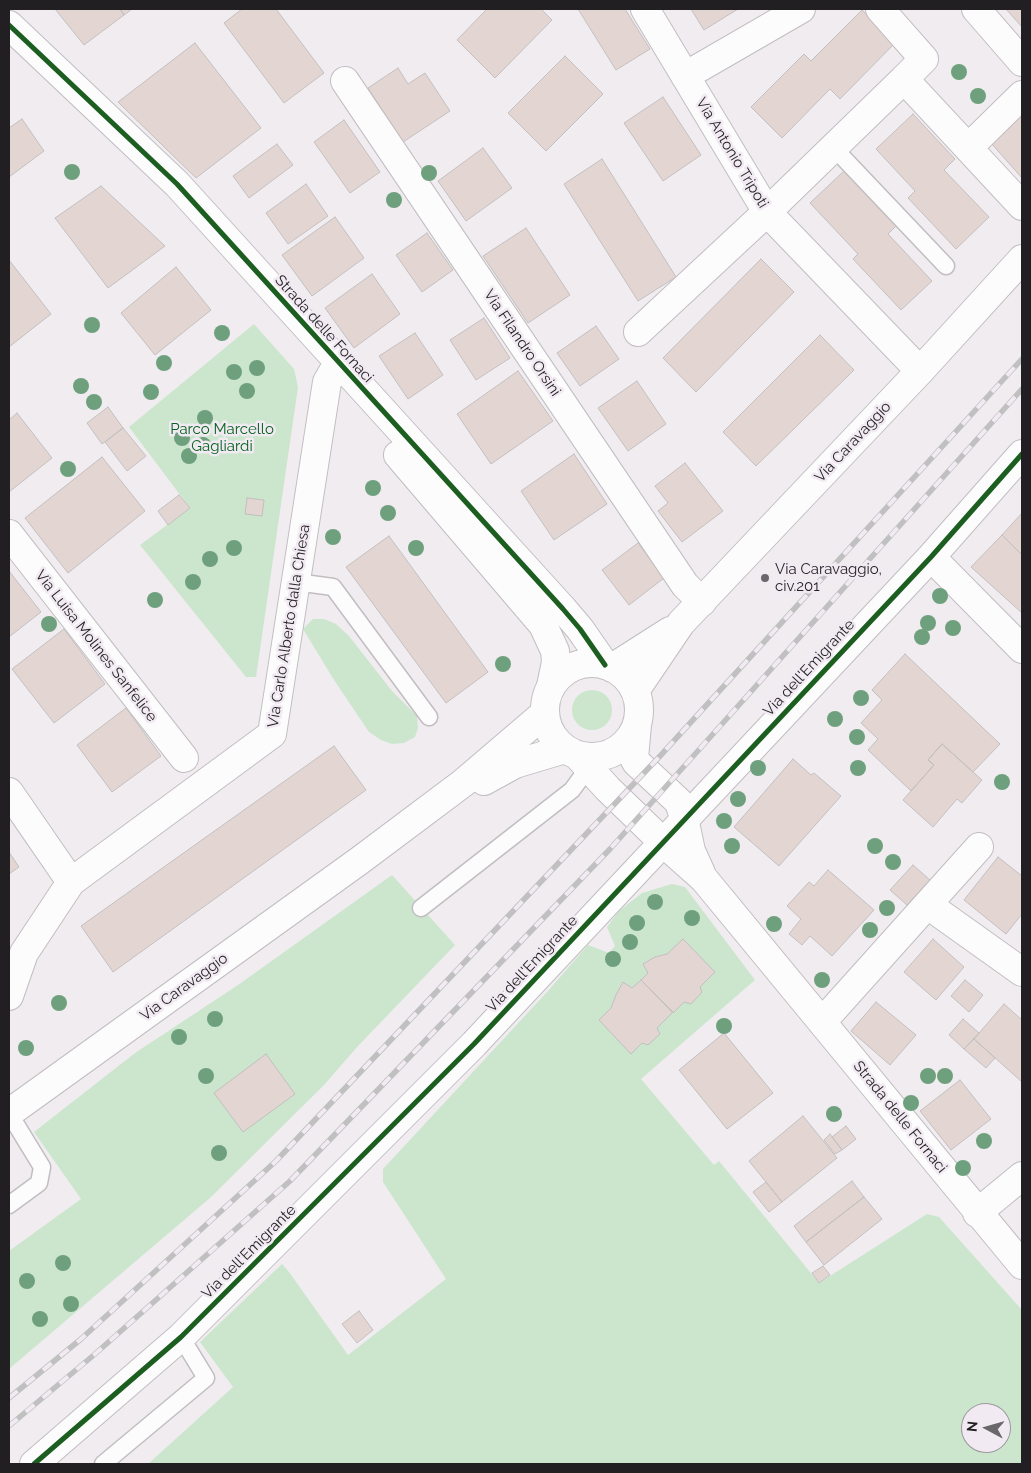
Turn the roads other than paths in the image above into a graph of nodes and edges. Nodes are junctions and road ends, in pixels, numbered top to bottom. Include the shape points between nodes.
1 (645, 9) edge
2 (880, 9) edge
3 (976, 9) edge
4 (784, 13) edge
5 (9, 25) edge
6 (1022, 62) edge
7 (685, 76) junction
8 (904, 79) junction
9 (346, 81) dead end
10 (1022, 95) edge
11 (832, 147) junction
12 (968, 148) junction
13 (1022, 206) edge
14 (767, 212) junction
15 (1022, 259) edge
16 (946, 266) dead end
17 (638, 332) dead end
18 (343, 368) junction
19 (920, 371) junction
20 (1022, 454) edge
21 (9, 534) edge
22 (931, 557) junction
23 (296, 582) junction
24 (702, 602) junction
25 (681, 623) junction
26 (1022, 649) edge
27 (608, 666) junction
28 (551, 686) junction
29 (635, 691) junction
30 (545, 713) junction
31 (429, 717) dead end
32 (637, 725) junction
33 (577, 757) junction
34 (184, 758) dead end
35 (9, 792) edge
36 (684, 818) junction
37 (662, 842) junction
38 (980, 848) dead end
39 (359, 862) junction
40 (704, 879) junction
41 (72, 882) junction
42 (928, 905) junction
43 (421, 908) dead end
44 (16, 950) edge
45 (1022, 972) edge
46 (9, 996) edge
47 (822, 1022) junction
48 (9, 1113) edge
49 (1022, 1176) edge
50 (9, 1205) edge
51 (977, 1212) junction
52 (1022, 1266) edge
53 (181, 1337) junction
54 (34, 1464) edge
55 (103, 1464) edge

1 - 7 street, Via Antonio Tripoti
2 - 8 street via 924,59
3 - 6 street
4 - 7 street
5 - 18 street, Strada delle Fornaci via 177,184
7 - 14 street, Via Antonio Tripoti
8 - 11 street
8 - 12 street
9 - 24 street, Via Filandro Orsini via 685,585
10 - 12 street
11 - 14 street
11 - 16 lane
12 - 13 street
14 - 17 street
14 - 19 street, Via Antonio Tripoti
15 - 19 street, Via Caravaggio
18 - 23 street, Via Carlo Alberto dalla Chiesa via 327,382
18 - 27 street, Strada delle Fornaci via 580,629
18 - 28 street, Strada delle Fornaci via 380,434 543,625 555,651
19 - 24 street, Via Caravaggio
20 - 22 street, Via dell'Emigrante
21 - 34 street, Via Luisa Molines Sanfelice
22 - 26 street
22 - 36 street, Via dell'Emigrante
23 - 31 lane via 333,587
23 - 41 street, Via Carlo Alberto dalla Chiesa via 272,734
24 - 25 street, Via Caravaggio
25 - 27 street, Via Caravaggio
25 - 29 street, Via Caravaggio
27 - 28 street via 589,663 574,666
27 - 29 street via 625,678
28 - 30 street
29 - 32 street
30 - 33 street via 554,740
30 - 39 street, Via Caravaggio via 463,783
32 - 33 street via 629,740 616,751 593,758
32 - 36 street, Strada delle Fornaci via 636,762 679,802
33 - 37 street, Strada delle Fornaci
33 - 39 street, Via Caravaggio via 515,764 467,790 403,836
33 - 43 lane via 572,790
35 - 41 street
36 - 37 street, Via dell'Emigrante
36 - 40 street, Strada delle Fornaci via 691,852
37 - 40 street, Strada delle Fornaci
37 - 53 street, Via dell'Emigrante via 474,1044
38 - 42 street
39 - 48 street, Via Caravaggio
40 - 47 street, Strada delle Fornaci
41 - 44 street, Via Carlo Alberto dalla Chiesa
42 - 45 street
42 - 47 street
44 - 46 street, Via Carlo Alberto dalla Chiesa
47 - 51 street, Strada delle Fornaci
48 - 50 lane via 42,1167 39,1183
49 - 51 street
51 - 52 street, Strada delle Fornaci
53 - 54 street, Via dell'Emigrante
53 - 55 lane via 206,1378

